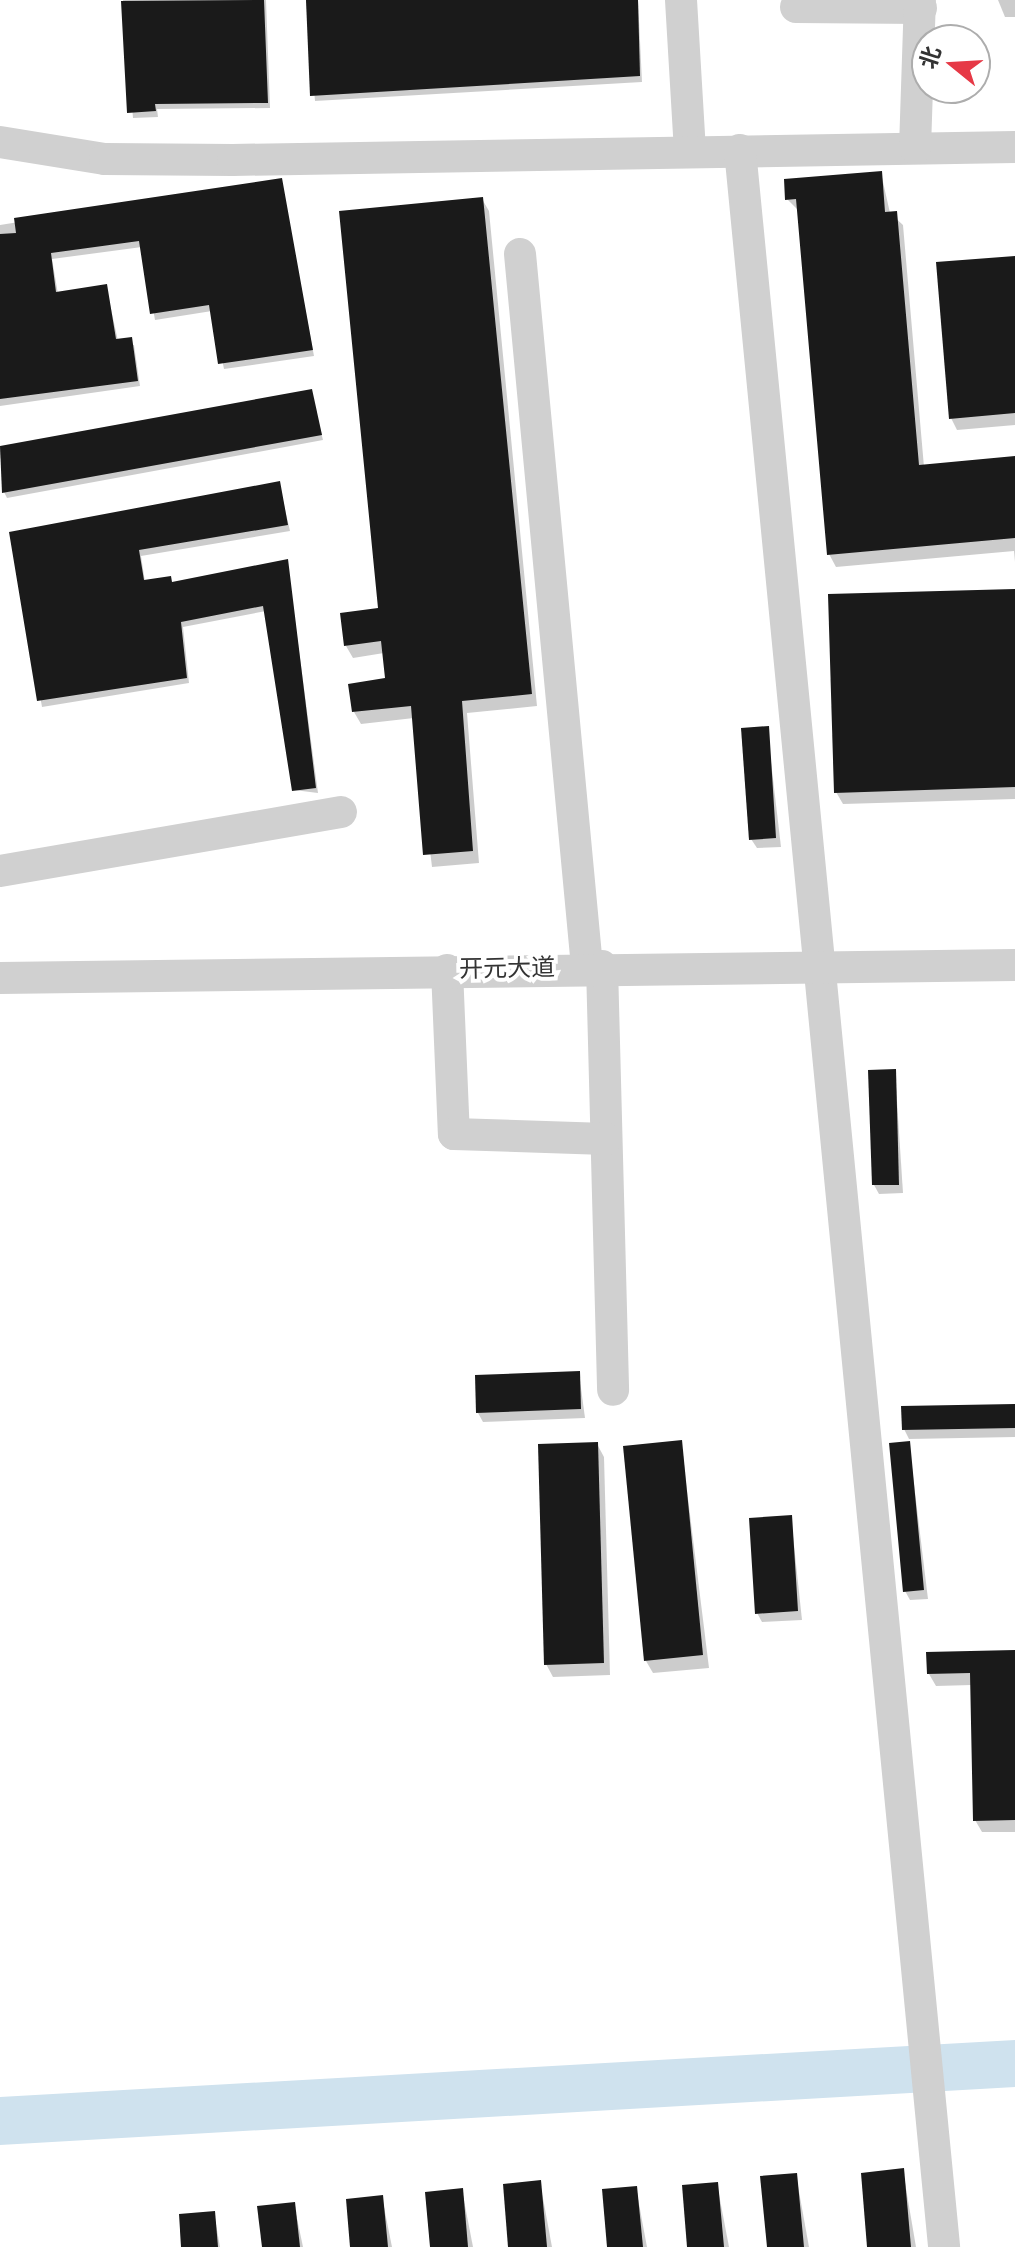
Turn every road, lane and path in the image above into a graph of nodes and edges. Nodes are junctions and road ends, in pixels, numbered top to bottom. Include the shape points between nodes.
1 (681, 0) edge
2 (920, 4) edge
3 (816, 5) edge
4 (0, 142) edge
5 (1015, 147) edge
6 (915, 148) junction
7 (740, 150) junction
8 (690, 151) junction
9 (520, 254) dead end
10 (341, 812) dead end
11 (0, 871) edge
12 (1015, 965) edge
13 (594, 967) junction
14 (819, 969) junction
15 (447, 970) junction
16 (0, 978) edge
17 (606, 1139) junction
18 (613, 1390) dead end
19 (944, 2247) edge

1 - 8 street
2 - 3 street
2 - 6 street
4 - 8 street via 105,159
5 - 6 street
6 - 7 street
7 - 8 street
7 - 14 street
9 - 13 street
10 - 11 street
12 - 14 street, 开元大道
13 - 14 street, 开元大道
13 - 15 street, 开元大道
13 - 17 street
14 - 19 street
15 - 16 street, 开元大道
15 - 17 street via 454,1134
17 - 18 street

